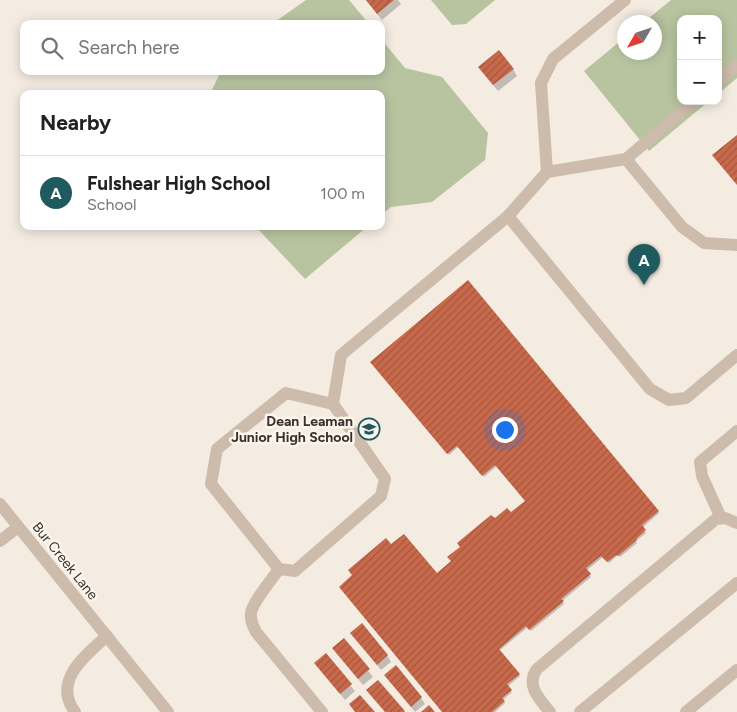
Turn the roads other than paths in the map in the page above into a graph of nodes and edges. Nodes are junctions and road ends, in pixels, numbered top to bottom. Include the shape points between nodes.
1 (625, 0) edge
2 (737, 65) edge
3 (722, 78) edge
4 (689, 105) edge
5 (626, 159) junction
6 (547, 172) junction
7 (508, 216) junction
8 (737, 245) edge
9 (737, 355) edge
10 (333, 404) junction
11 (737, 431) edge
12 (0, 504) edge
13 (721, 518) junction
14 (737, 523) edge
15 (18, 527) junction
16 (0, 541) edge
17 (278, 569) junction
18 (737, 582) edge
19 (107, 636) junction
20 (737, 670) edge
21 (75, 712) edge
22 (168, 712) edge
23 (322, 712) edge
24 (550, 712) edge
25 (580, 712) edge
26 (686, 712) edge

1 - 6 street via 553,59 541,83
2 - 3 street
4 - 5 street
5 - 6 street
5 - 8 street via 682,227 704,243
6 - 7 street
7 - 9 street via 650,389 669,400 686,398
7 - 10 street via 340,355
10 - 17 street via 385,479 381,496 294,571
10 - 17 street via 286,393 217,449 211,484
11 - 13 street via 700,462 702,476
12 - 15 street, Bur Creek Lane
13 - 14 street
13 - 24 street via 713,521 537,669 532,686
15 - 16 street
15 - 19 street, Bur Creek Lane
17 - 23 street via 252,606 252,624
18 - 25 street
19 - 21 street via 76,667 68,680 69,699
19 - 22 street, Bur Creek Lane
20 - 26 street

